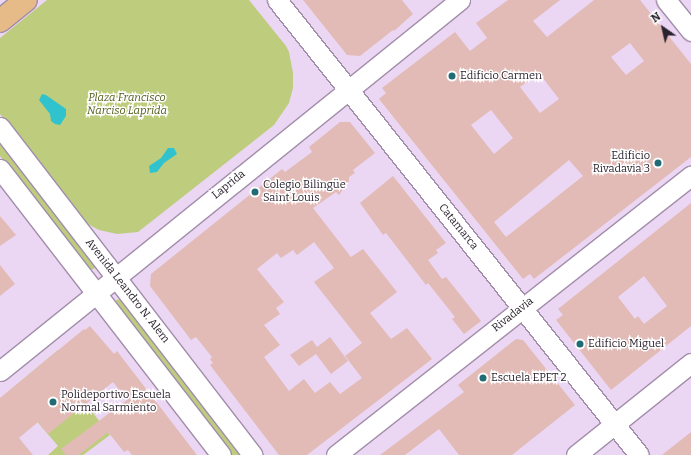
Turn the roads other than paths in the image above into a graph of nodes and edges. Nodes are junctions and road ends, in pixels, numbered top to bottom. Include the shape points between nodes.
1 (26, 0) edge
2 (277, 0) edge
3 (460, 0) edge
4 (666, 0) edge
5 (0, 21) edge
6 (691, 31) edge
7 (348, 89) junction
8 (0, 127) edge
9 (0, 168) edge
10 (691, 176) edge
11 (116, 277) junction
12 (96, 293) junction
13 (522, 308) junction
14 (691, 363) edge
15 (0, 371) edge
16 (615, 424) junction
17 (221, 455) edge
18 (253, 455) edge
19 (336, 455) edge
20 (576, 455) edge
21 (639, 455) edge

1 - 5 main road
2 - 7 street, Catamarca
3 - 7 street, Laprida
4 - 6 street
7 - 11 street, Laprida
7 - 13 street, Catamarca
8 - 11 street, Avenida Leandro N. Alem
9 - 12 street
10 - 13 street, Rivadavia
11 - 12 street, Laprida
11 - 18 street, Avenida Leandro N. Alem
12 - 15 street, Laprida
12 - 17 street
13 - 16 street, Catamarca
13 - 19 street, Rivadavia
14 - 16 street
16 - 20 street
16 - 21 street, Catamarca

